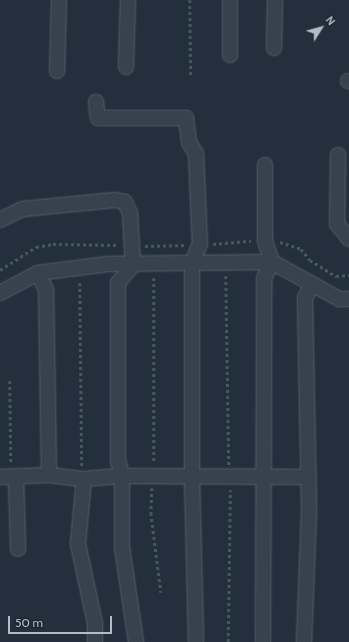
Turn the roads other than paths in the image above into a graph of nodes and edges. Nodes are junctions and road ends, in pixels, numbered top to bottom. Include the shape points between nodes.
1 (59, 0) edge
2 (128, 0) edge
3 (230, 0) edge
4 (275, 0) edge
5 (274, 48) dead end
6 (230, 55) dead end
7 (126, 67) dead end
8 (57, 71) dead end
9 (96, 102) dead end
10 (338, 155) dead end
11 (266, 165) dead end
12 (0, 220) edge
13 (349, 239) edge
14 (272, 262) junction
15 (192, 263) junction
16 (133, 265) junction
17 (38, 273) junction
18 (312, 284) junction
19 (0, 293) edge
20 (349, 299) edge
21 (49, 475) junction
22 (122, 476) junction
23 (264, 476) junction
24 (0, 477) edge
25 (16, 477) junction
26 (192, 477) junction
27 (309, 477) junction
28 (84, 479) junction
29 (18, 549) dead end
30 (95, 642) edge
31 (136, 642) edge
32 (196, 642) edge
33 (263, 642) edge
34 (304, 642) edge

1 - 8 street
2 - 7 street
3 - 6 street
4 - 5 street
9 - 15 street via 98,118 186,118 189,142 196,154 200,244
10 - 13 street via 337,224
11 - 14 street via 265,241
12 - 16 street via 23,209 115,200 125,202 130,213
14 - 15 street
14 - 18 street
14 - 23 street via 264,278
15 - 16 street
15 - 26 street
16 - 17 street via 107,264
16 - 22 street via 118,283 118,460
17 - 19 street
17 - 21 street via 46,290
18 - 20 street via 339,299
18 - 27 street via 305,298
21 - 25 street
21 - 28 street
22 - 26 street
22 - 28 street
22 - 31 street via 122,547
23 - 26 street
23 - 27 street
23 - 33 street
24 - 25 street
25 - 29 street
26 - 32 street
27 - 34 street
28 - 30 street via 78,544 95,623

